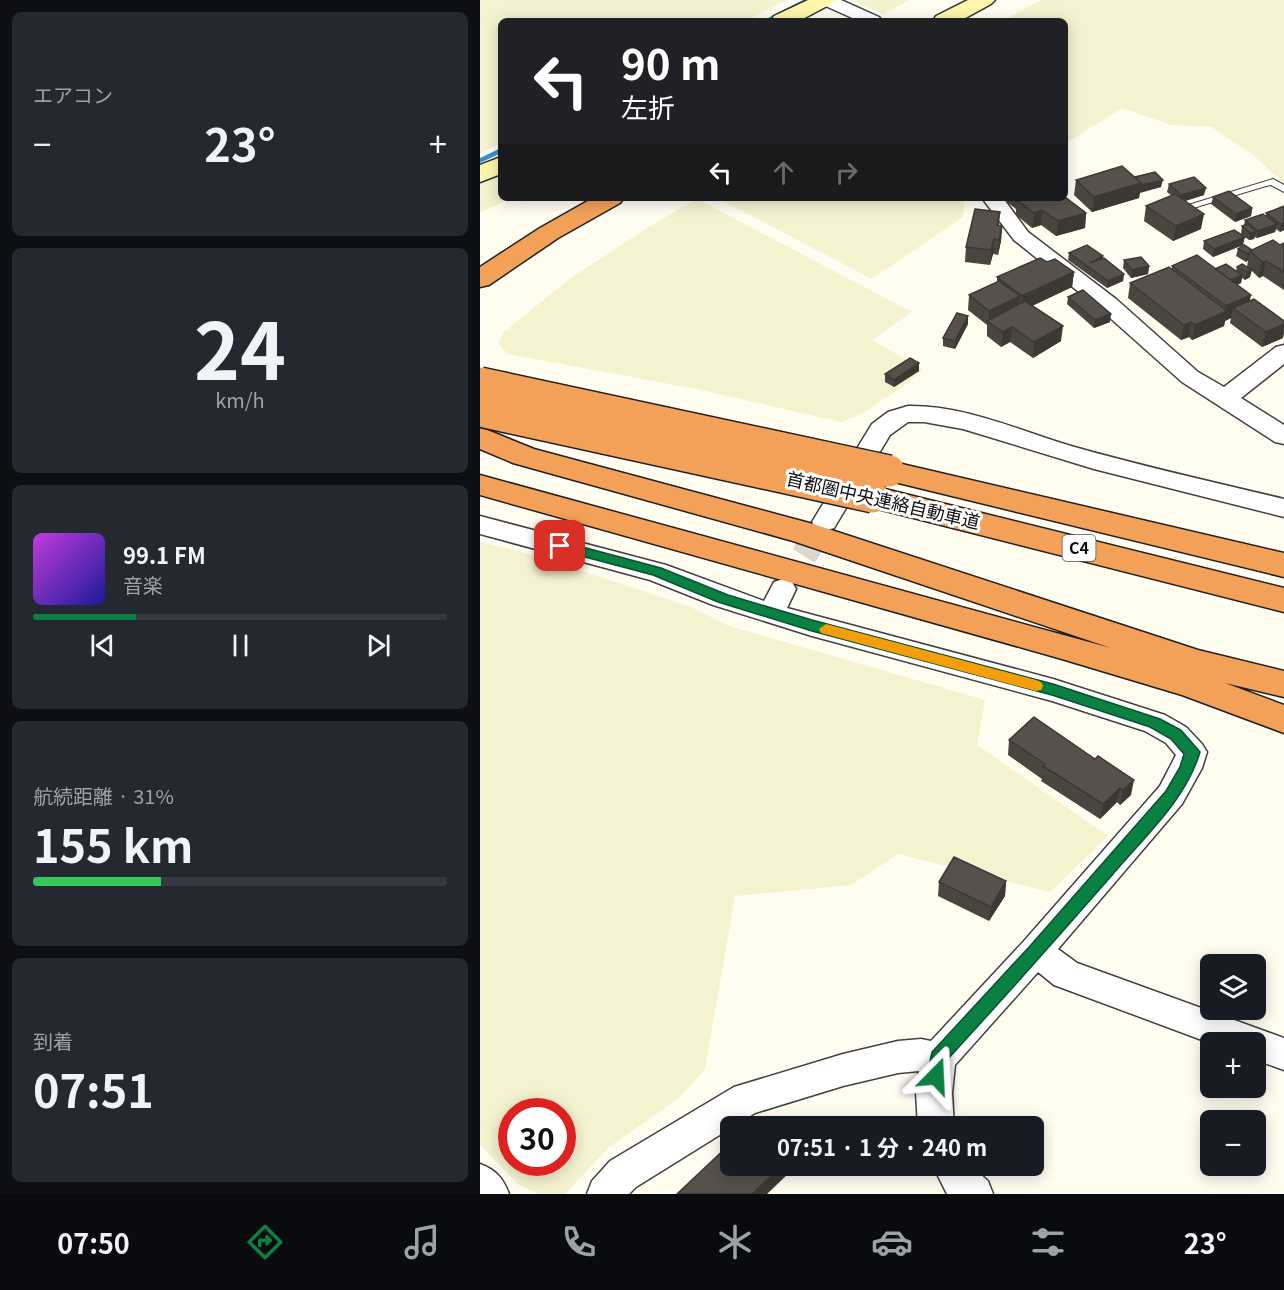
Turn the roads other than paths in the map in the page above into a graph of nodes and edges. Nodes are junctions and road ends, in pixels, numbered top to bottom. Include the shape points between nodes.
1 (826, 0) edge
2 (984, 0) edge
3 (788, 18) edge
4 (866, 18) edge
5 (950, 18) edge
6 (498, 166) edge
7 (480, 175) edge
8 (1284, 189) edge
9 (591, 201) edge
10 (606, 201) edge
11 (994, 201) edge
12 (1190, 206) edge
13 (480, 258) edge
14 (480, 279) edge
15 (1284, 352) edge
16 (480, 383) edge
17 (1224, 399) junction
18 (480, 411) edge
19 (1284, 436) edge
20 (480, 437) edge
21 (480, 485) edge
22 (1284, 508) edge
23 (825, 522) tunnel mouth
24 (480, 525) edge
25 (1284, 565) edge
26 (1284, 600) edge
27 (1284, 684) edge
28 (1284, 719) edge
29 (1036, 951) junction
30 (1224, 1032) edge
31 (1266, 1047) edge
32 (1284, 1054) edge
33 (938, 1058) junction
34 (935, 1116) edge
35 (957, 1176) edge
36 (480, 1182) edge
37 (491, 1194) edge
38 (605, 1194) edge
39 (975, 1194) edge

1 - 3 street
1 - 4 street
2 - 5 street
6 - 7 street
8 - 12 lane via 1273,182 1265,183
9 - 13 highway
10 - 14 highway via 516,253
11 - 17 street via 1021,236 1108,304 1190,377
15 - 17 street
16 - 25 highway, 首都圏中央連絡自動車道 / C4, bridge via 890,471
17 - 19 street
18 - 26 highway, 首都圏中央連絡自動車道 / C4, bridge via 873,497
20 - 27 highway via 524,456 802,532 1196,663
21 - 28 highway via 1062,646 1192,684
22 - 23 street via 1067,453 957,420 908,414 893,418 881,430
24 - 29 street via 657,572 723,598 778,601 812,626 1053,690 1155,723 1176,735 1192,752 1188,768 1171,795
29 - 30 street via 1066,974
29 - 33 street
31 - 32 street
33 - 34 street
33 - 38 street via 898,1058 746,1099 623,1174
35 - 39 street
36 - 37 street

